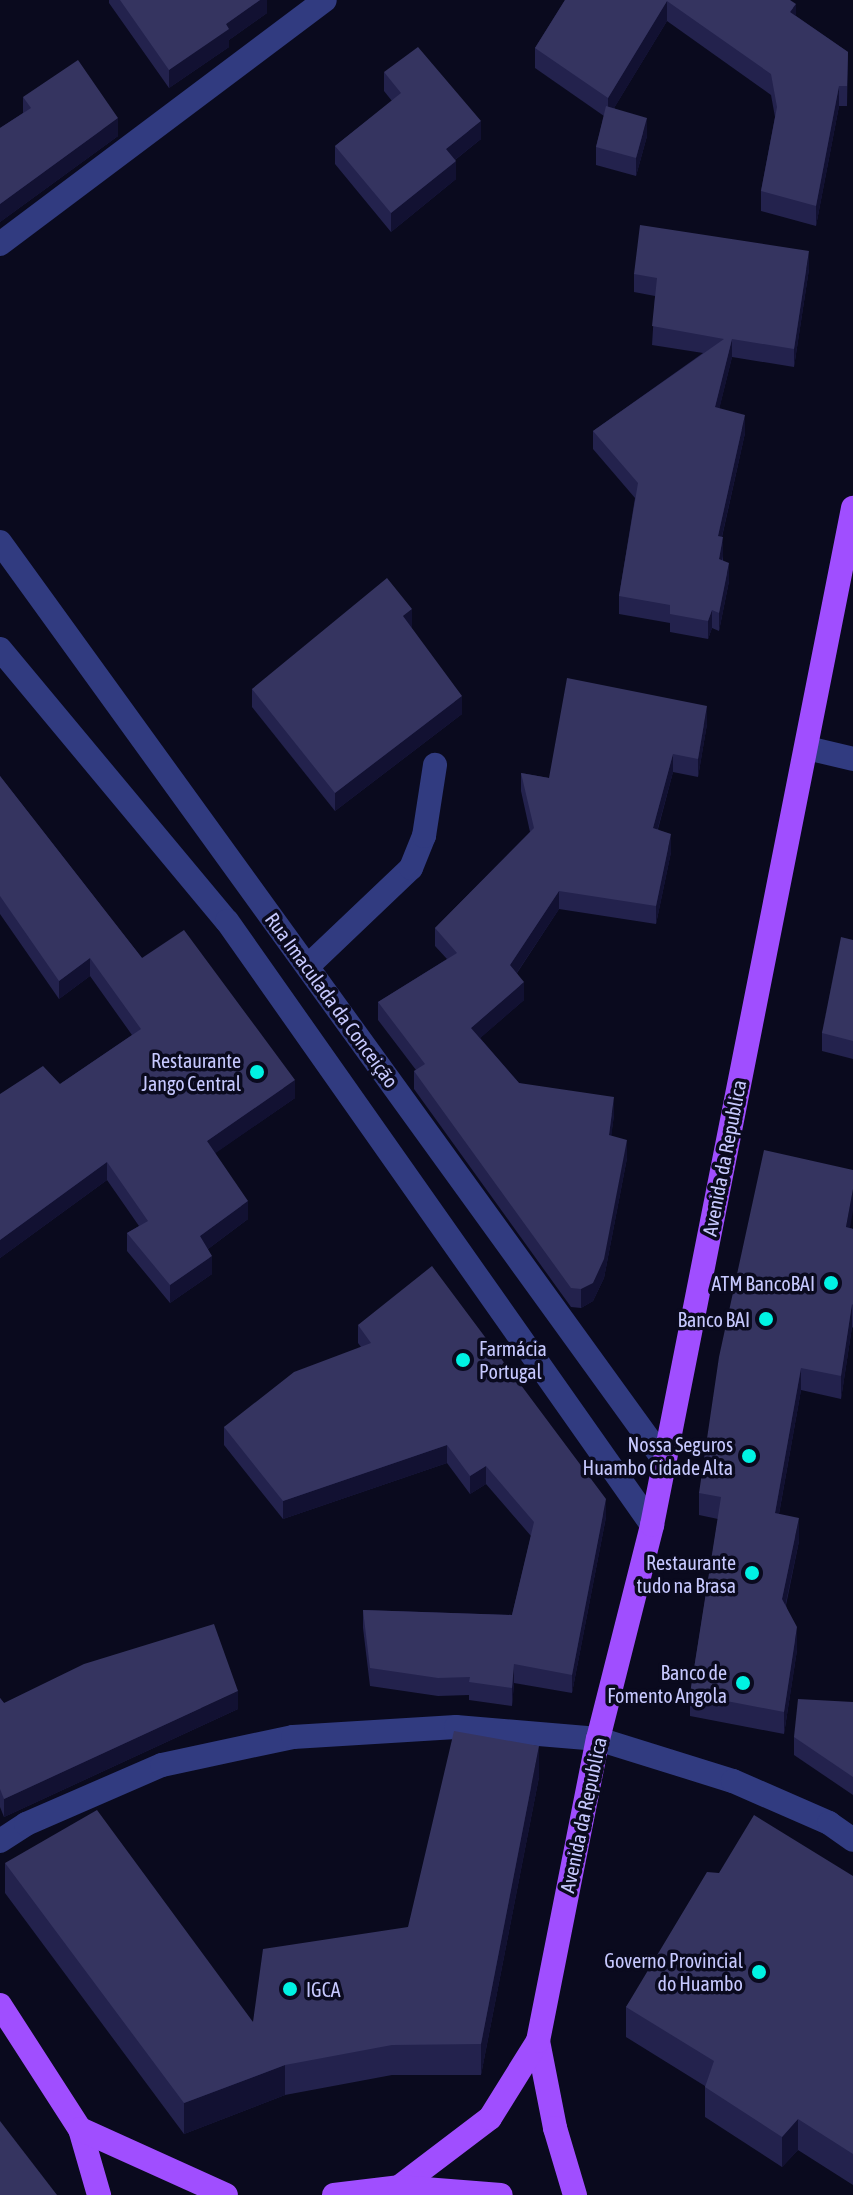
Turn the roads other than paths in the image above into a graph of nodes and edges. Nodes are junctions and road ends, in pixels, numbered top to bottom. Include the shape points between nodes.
1 (325, 0) edge
2 (0, 244) edge
3 (853, 508) edge
4 (0, 542) edge
5 (0, 649) edge
6 (807, 748) junction
7 (853, 759) edge
8 (435, 765) dead end
9 (308, 966) junction
10 (663, 1459) junction
11 (652, 1525) junction
12 (598, 1739) junction
13 (853, 1840) edge
14 (0, 1841) edge
15 (2, 2014) edge
16 (538, 2041) junction
17 (80, 2129) junction
18 (399, 2187) junction
19 (99, 2195) edge
20 (226, 2195) edge
21 (334, 2195) edge
22 (501, 2195) edge
23 (575, 2195) edge

1 - 2 street
3 - 6 main road, Avenida da Republica
4 - 9 street, Rua Imaculada da Conceição
5 - 11 street, Rua Imaculada da Conceição via 227,921
6 - 7 street
6 - 10 main road, Avenida da Republica
8 - 9 street via 424,836 411,868
9 - 10 street, Rua Imaculada da Conceição
10 - 11 main road, Avenida da Republica
11 - 12 main road, Avenida da Republica
12 - 13 street via 733,1781 829,1823
12 - 14 street via 456,1727 293,1737 162,1765 26,1824
12 - 16 main road, Avenida da Republica
15 - 17 main road
16 - 18 main road via 490,2118
16 - 23 main road
17 - 19 main road
17 - 20 main road
18 - 21 main road
18 - 22 main road

